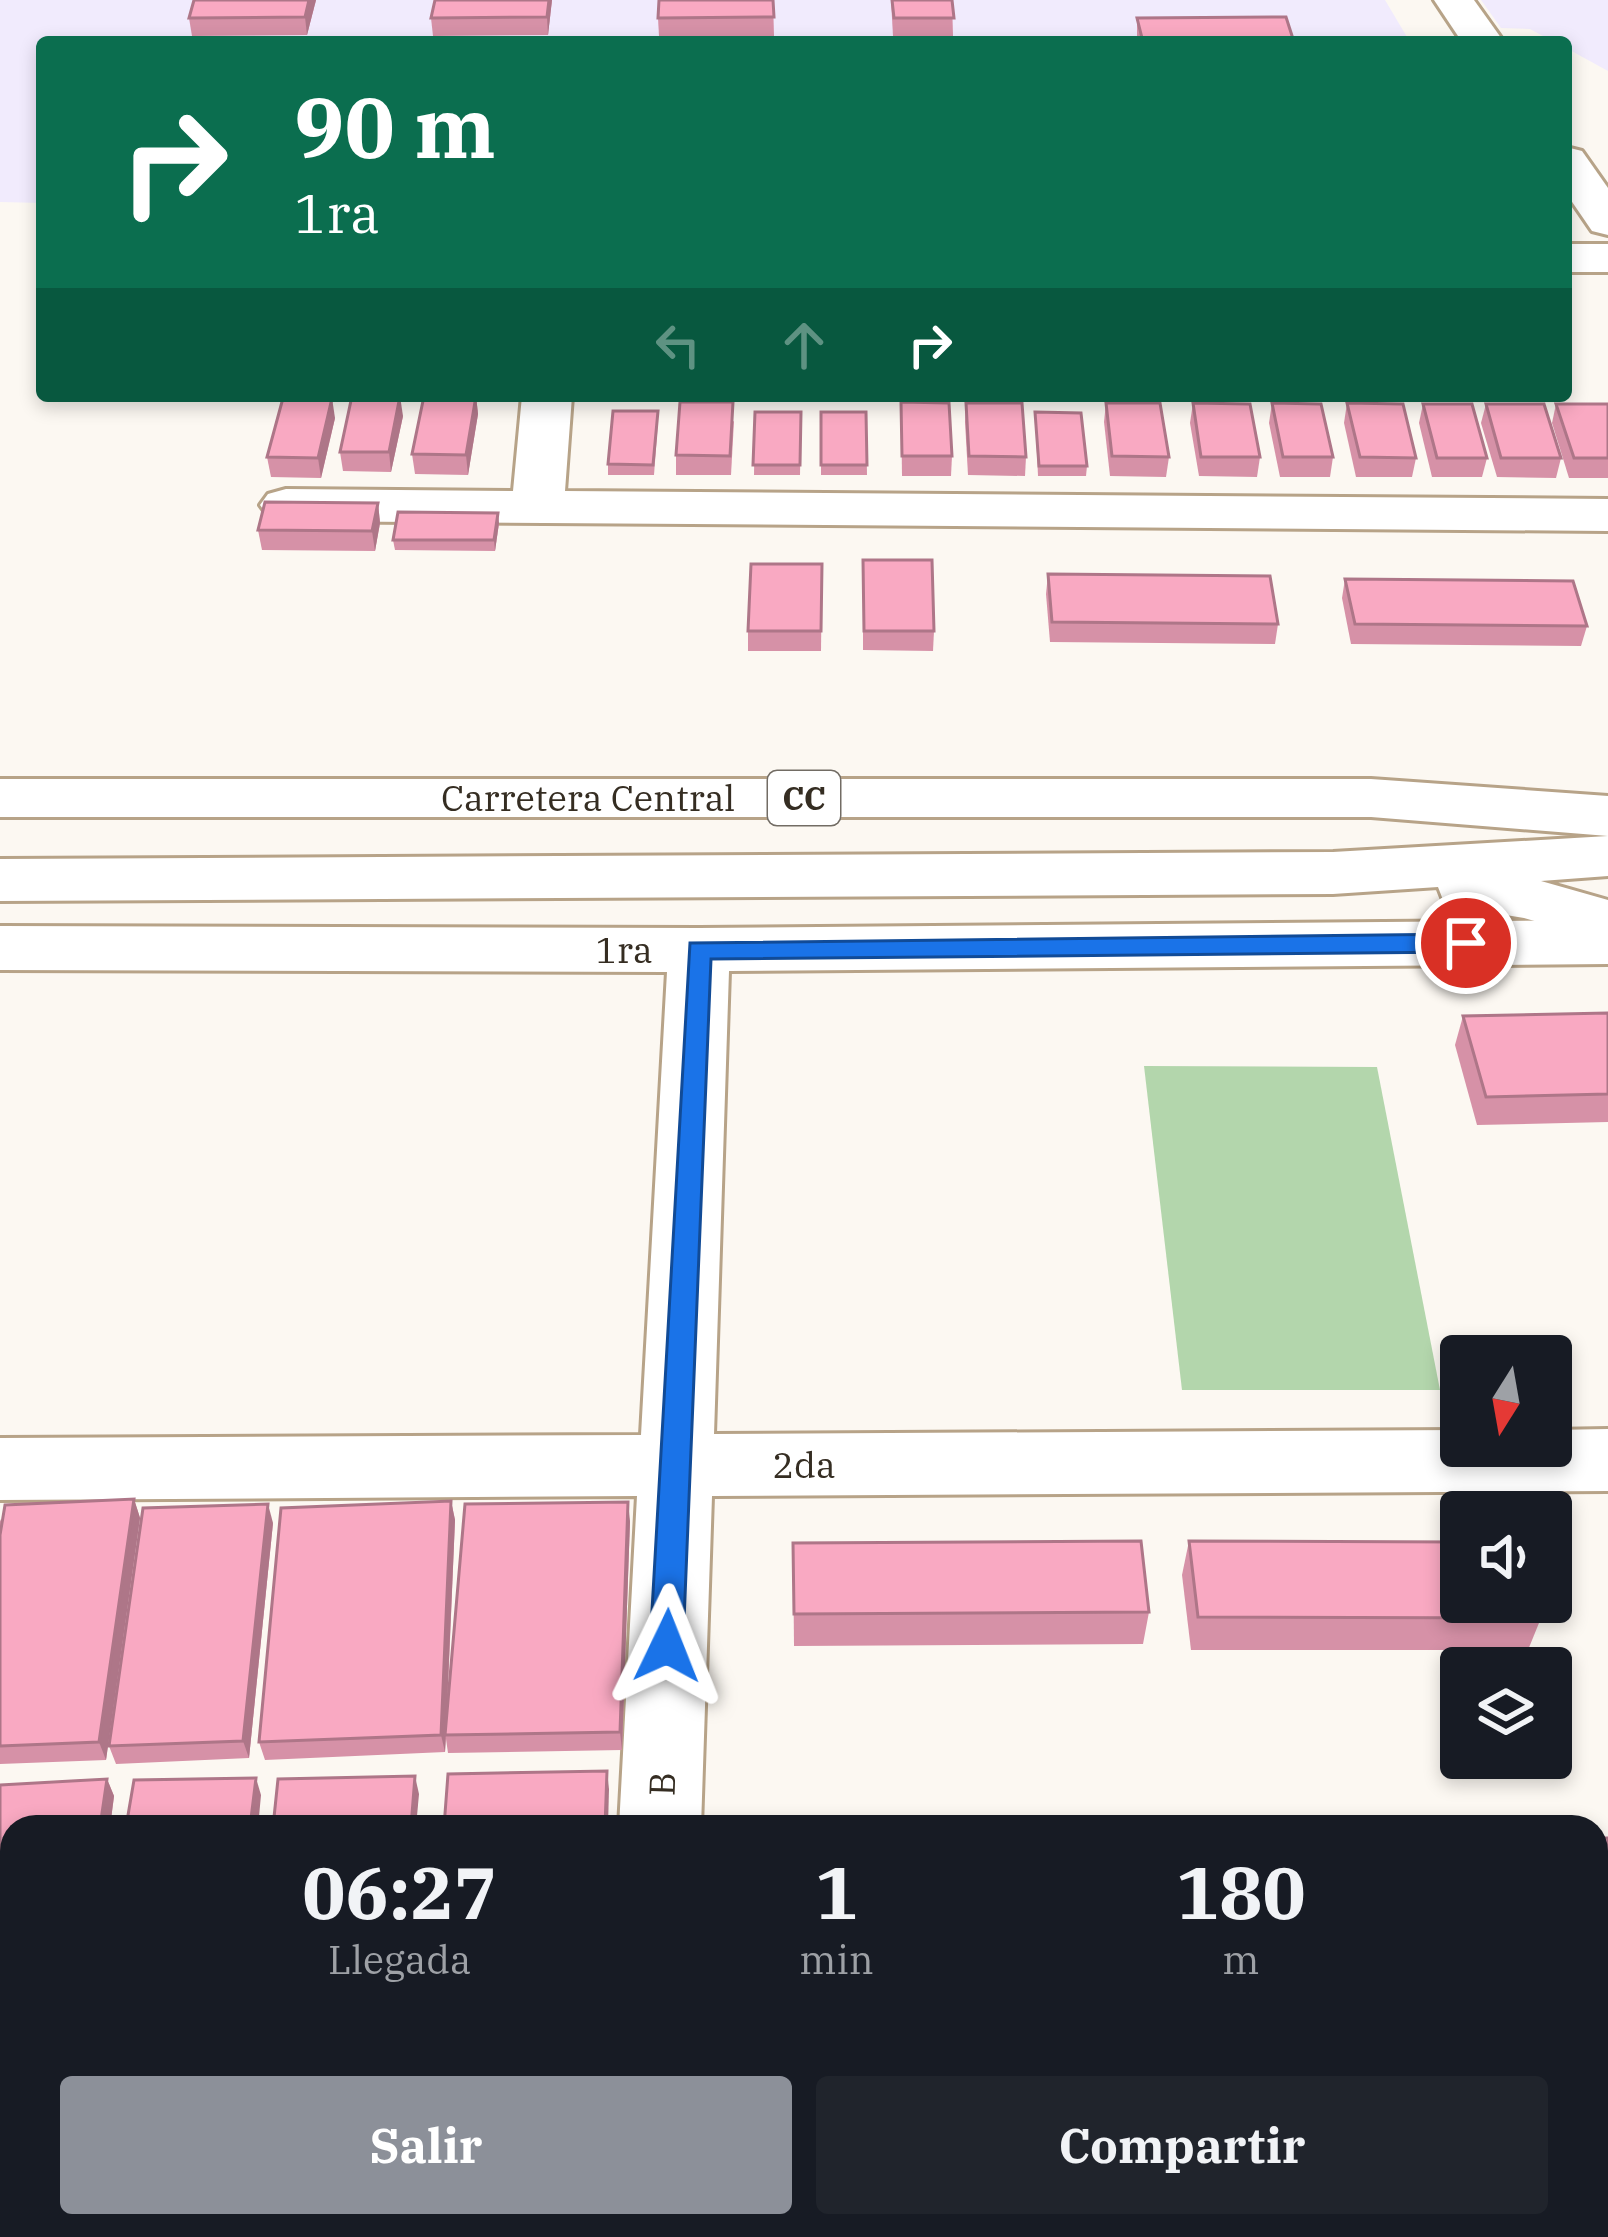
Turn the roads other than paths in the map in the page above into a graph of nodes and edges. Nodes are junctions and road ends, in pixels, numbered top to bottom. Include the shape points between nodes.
1 (1454, 0) edge
2 (1479, 36) edge
3 (1572, 169) edge
4 (1608, 220) edge
5 (1572, 258) edge
6 (1608, 258) edge
7 (547, 402) edge
8 (278, 505) edge
9 (538, 507) junction
10 (1608, 514) edge
11 (0, 798) edge
12 (1608, 816) edge
13 (1608, 856) edge
14 (1333, 873) junction
15 (0, 880) edge
16 (1608, 921) edge
17 (1608, 942) edge
18 (0, 948) edge
19 (699, 950) junction
20 (1608, 1460) edge
21 (673, 1466) junction
22 (0, 1469) edge
23 (660, 1815) edge

1 - 2 street
3 - 4 street
5 - 6 street
7 - 9 street
8 - 9 street
9 - 10 street
11 - 12 street, Carretera Central / CC via 1372,798
13 - 14 street, CC
14 - 15 street, CC
14 - 16 street via 1525,897
17 - 19 street, 1ra
18 - 19 street, 1ra
19 - 21 street, B
20 - 21 street, 2da
21 - 22 street, 2da
21 - 23 street, B

